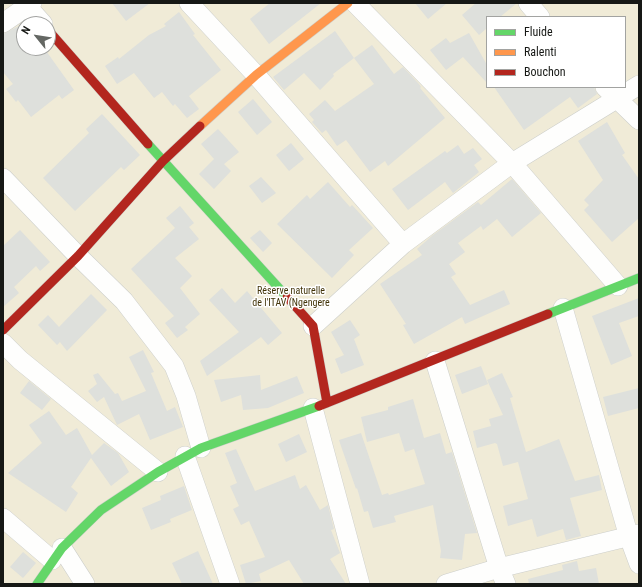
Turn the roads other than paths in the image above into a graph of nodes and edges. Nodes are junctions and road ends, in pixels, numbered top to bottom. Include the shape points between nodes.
1 (189, 3) edge
2 (348, 3) edge
3 (355, 3) edge
4 (528, 3) edge
5 (29, 4) edge
6 (37, 16) edge
7 (539, 16) edge
8 (3, 22) edge
9 (56, 39) edge
10 (256, 75) junction
11 (639, 85) edge
12 (611, 93) edge
13 (639, 120) edge
14 (163, 161) junction
15 (512, 163) junction
16 (3, 178) edge
17 (403, 244) junction
18 (78, 256) junction
19 (639, 278) edge
20 (618, 286) junction
21 (563, 308) junction
22 (313, 326) junction
23 (3, 330) edge
24 (3, 343) edge
25 (436, 361) junction
26 (320, 406) junction
27 (193, 452) junction
28 (158, 472) junction
29 (3, 518) edge
30 (634, 535) edge
31 (57, 554) junction
32 (639, 564) edge
33 (502, 576) edge
34 (37, 584) edge
35 (85, 584) edge
36 (230, 584) edge
37 (360, 584) edge
38 (446, 584) edge

1 - 10 street
2 - 10 street
3 - 15 street
4 - 7 street
5 - 6 street
5 - 8 street
9 - 14 street
10 - 14 street
10 - 17 street
11 - 12 street
12 - 13 street
12 - 15 street
14 - 18 street
14 - 22 street
15 - 17 street
15 - 20 street
16 - 18 street
17 - 22 street
18 - 23 street
18 - 27 street via 124,301 174,366 186,396
19 - 20 street
20 - 21 street
21 - 25 street
21 - 30 street
22 - 26 street
24 - 28 street via 20,360
25 - 26 street
25 - 33 street
26 - 27 street
26 - 37 street
27 - 28 street
27 - 36 street
28 - 31 street via 101,510
29 - 31 street
30 - 32 street
30 - 33 street
31 - 34 street
31 - 35 street
33 - 38 street

